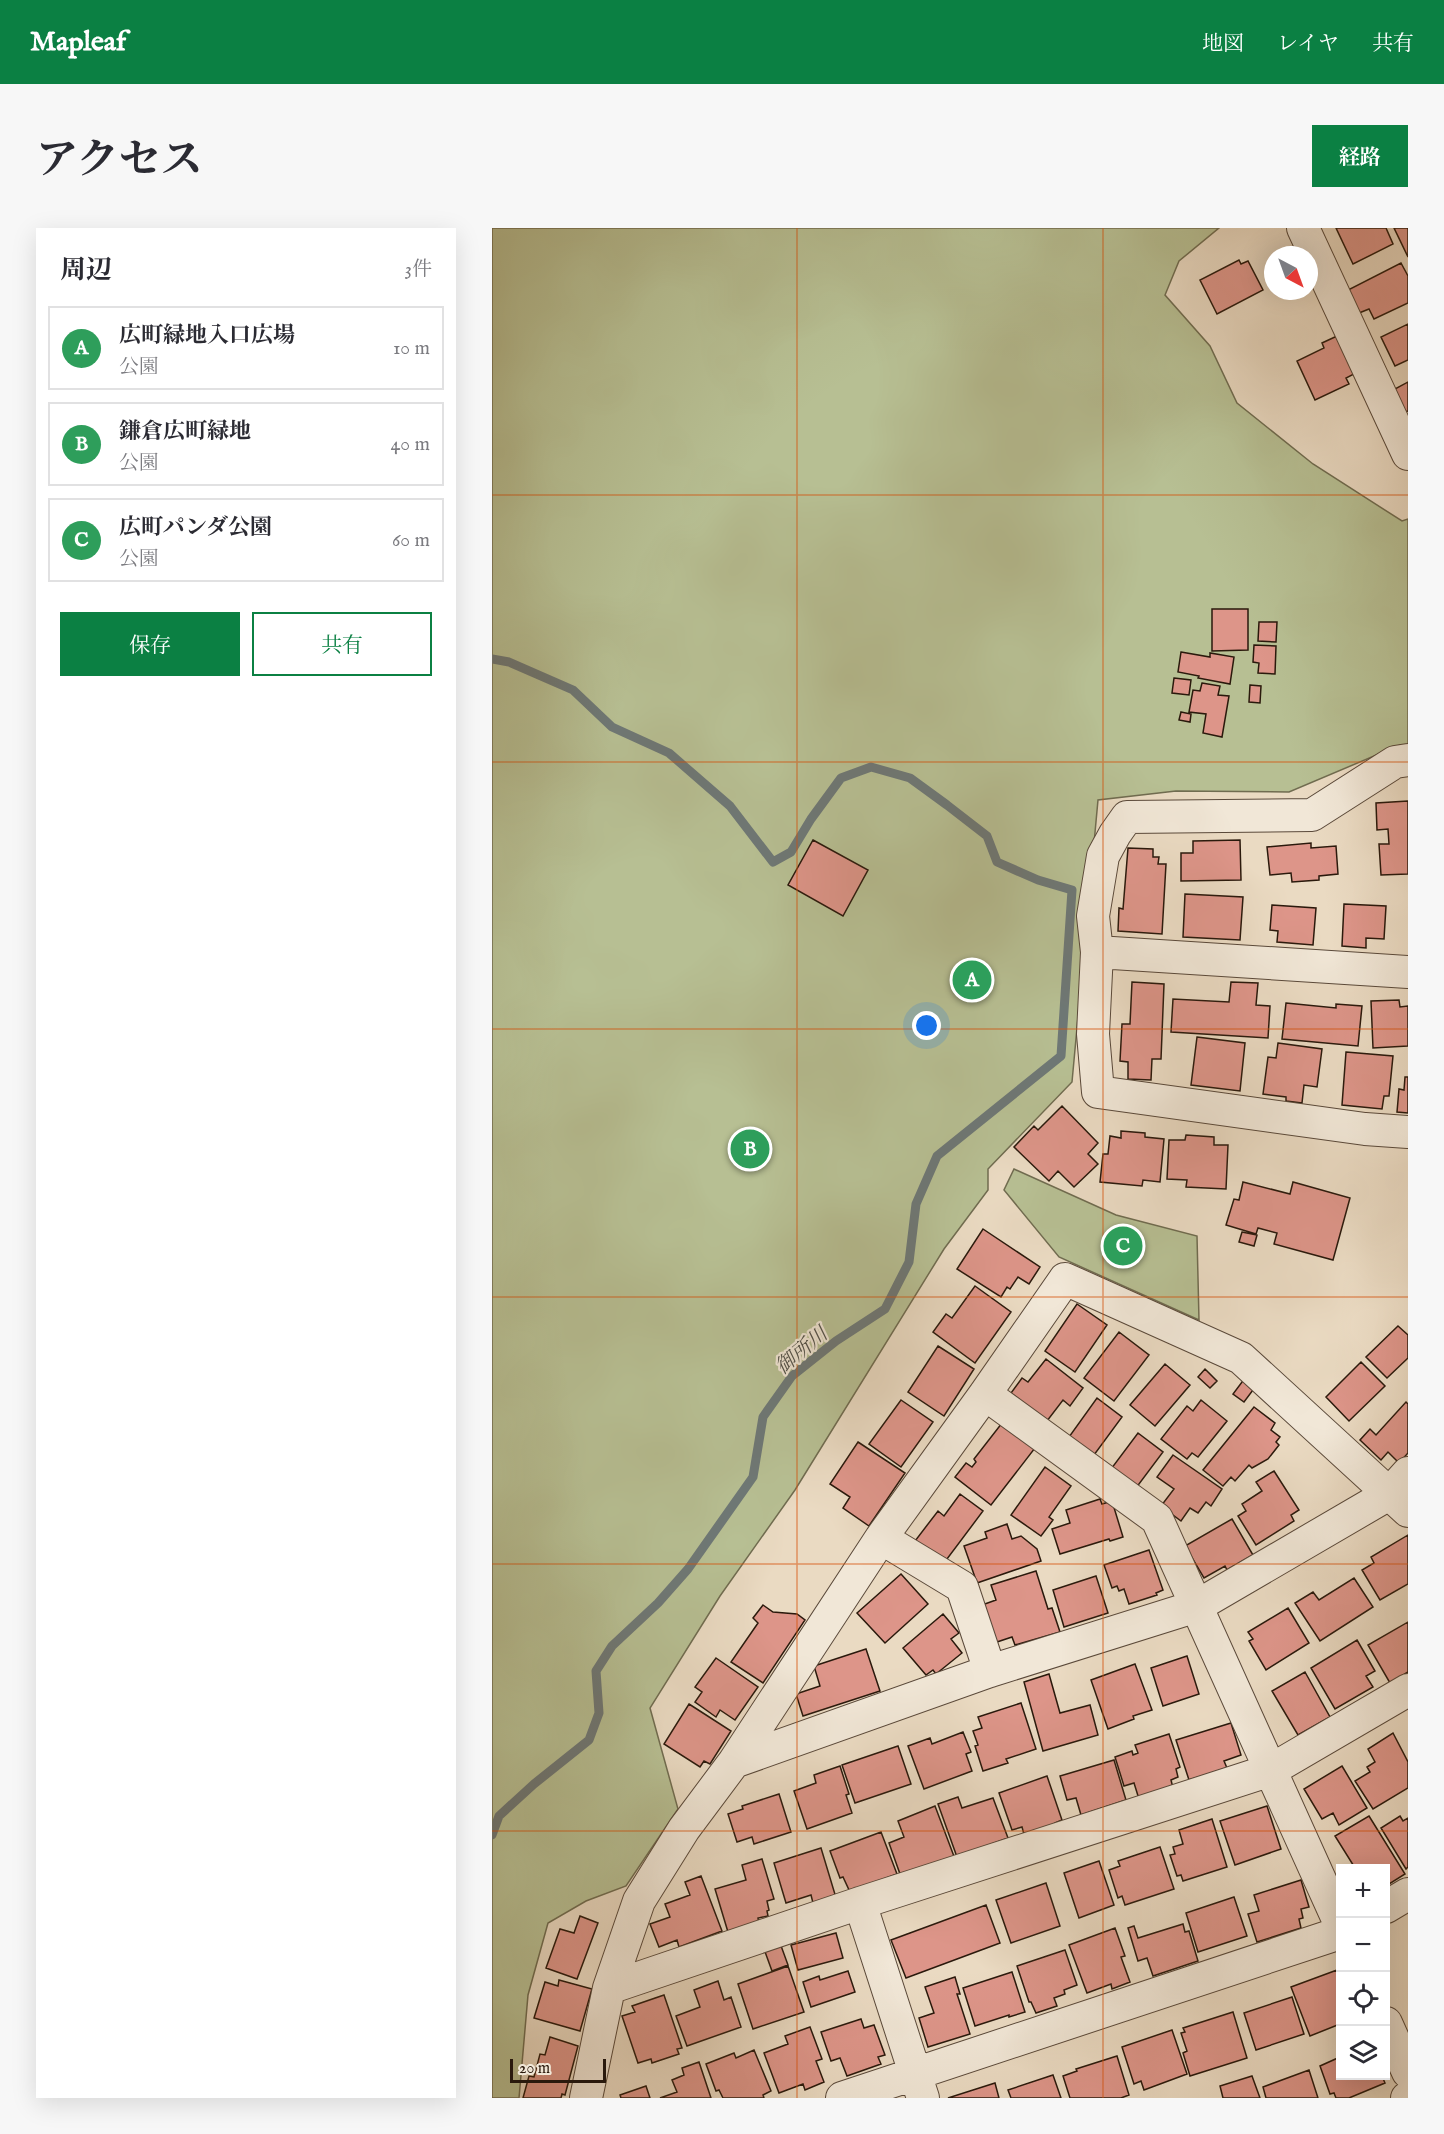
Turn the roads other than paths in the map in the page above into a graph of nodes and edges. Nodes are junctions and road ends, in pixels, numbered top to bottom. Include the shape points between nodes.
1 (1303, 228) edge
2 (1408, 454) edge
3 (1408, 760) edge
4 (1097, 952) junction
5 (1408, 972) edge
6 (1408, 1132) edge
7 (985, 1394) junction
8 (1402, 1493) edge
9 (881, 1538) junction
10 (1197, 1606) junction
11 (990, 1671) junction
12 (1408, 1690) edge
13 (734, 1762) junction
14 (1271, 1770) junction
15 (1408, 1894) edge
16 (860, 1903) junction
17 (1390, 1905) edge
18 (1338, 1918) edge
19 (1336, 1935) edge
20 (609, 1988) junction
21 (1387, 2026) edge
22 (1408, 2072) edge
23 (920, 2086) edge
24 (586, 2098) edge
25 (842, 2098) edge

1 - 2 street
3 - 4 street via 1395,762 1312,815 1127,817 1103,856 1093,915
4 - 5 street
4 - 6 street via 1093,1034 1098,1092
7 - 8 street via 1065,1279 1241,1359
7 - 9 street
7 - 10 street via 1157,1519
8 - 10 street
9 - 11 street via 962,1587
9 - 13 street
10 - 11 street
10 - 14 street
11 - 13 street
12 - 14 street
13 - 20 street via 684,1829 639,1901
14 - 16 street
14 - 18 street
15 - 17 street
16 - 20 street
16 - 23 street
19 - 23 street
20 - 24 street
21 - 22 street
23 - 25 street

